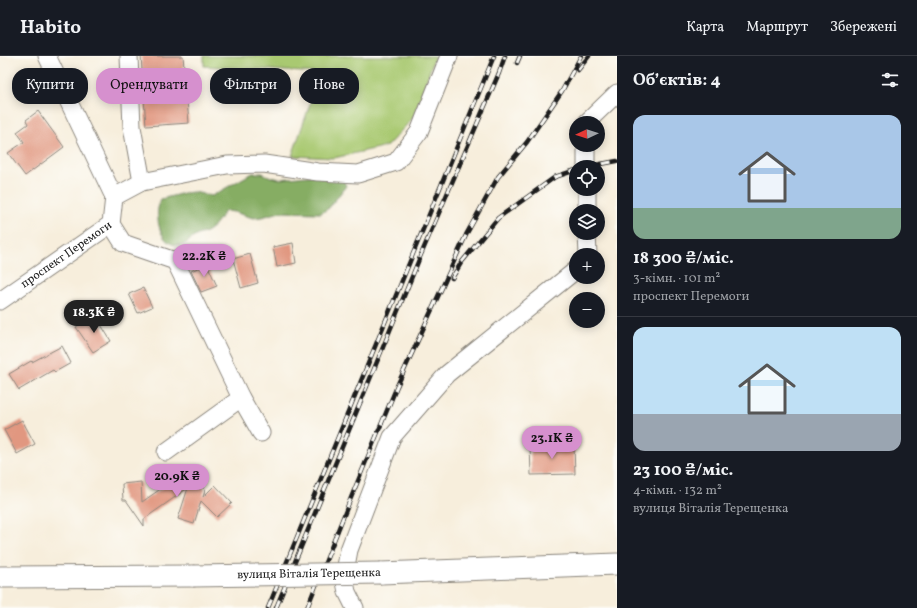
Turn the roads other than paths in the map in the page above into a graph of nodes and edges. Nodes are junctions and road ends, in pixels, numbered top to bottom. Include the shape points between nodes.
1 (47, 56) edge
2 (129, 56) edge
3 (449, 56) edge
4 (617, 93) edge
5 (593, 116) edge
6 (142, 182) junction
7 (114, 198) junction
8 (111, 224) junction
9 (569, 276) edge
10 (0, 301) edge
11 (241, 398) junction
12 (261, 433) dead end
13 (166, 452) dead end
14 (617, 564) edge
15 (0, 576) edge
16 (355, 608) edge

1 - 7 street
2 - 6 street via 132,127
3 - 6 street via 418,132 396,162 358,174 318,172 264,164 227,165
4 - 5 street
6 - 7 street
7 - 8 street, проспект Перемоги
8 - 10 street, проспект Перемоги
8 - 11 street via 123,243 175,261
9 - 16 street via 446,374 392,438 349,550 344,577 347,592
11 - 12 street
11 - 13 street
14 - 15 main road, вулиця Віталія Терещенка, bridge via 381,573

